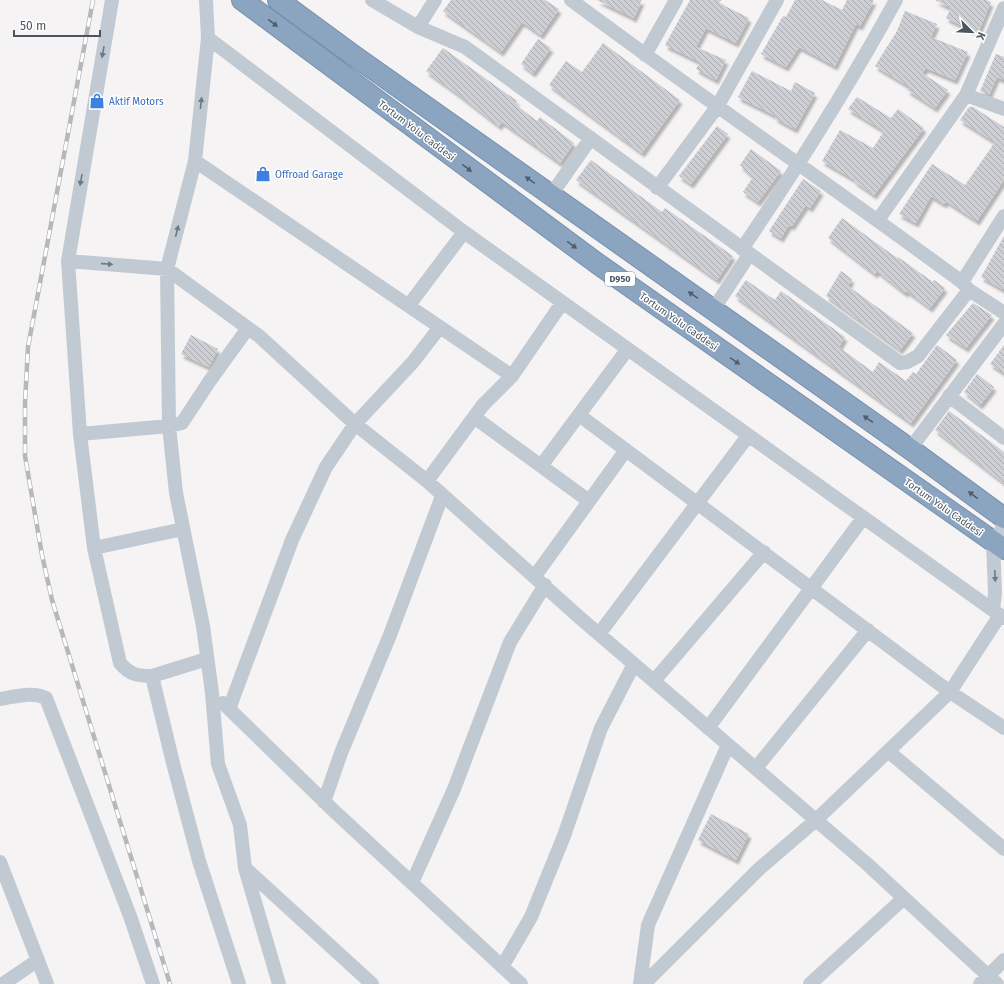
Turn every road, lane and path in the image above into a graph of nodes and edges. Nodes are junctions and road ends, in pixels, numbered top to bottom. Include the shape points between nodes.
1 (112, 0) edge
2 (206, 0) edge
3 (242, 0) edge
4 (278, 0) edge
5 (372, 0) edge
6 (435, 0) edge
7 (571, 0) edge
8 (676, 0) edge
9 (777, 0) edge
10 (896, 0) edge
11 (1004, 8) edge
12 (418, 27) junction
13 (208, 38) junction
14 (645, 55) junction
15 (966, 95) junction
16 (718, 107) junction
17 (1004, 108) edge
18 (591, 138) junction
19 (195, 161) junction
20 (800, 164) junction
21 (657, 188) junction
22 (552, 195) junction
23 (1004, 216) edge
24 (878, 220) junction
25 (464, 232) junction
26 (746, 252) junction
27 (68, 261) junction
28 (167, 269) junction
29 (966, 286) junction
30 (562, 303) junction
31 (409, 305) junction
32 (713, 310) junction
33 (1004, 313) edge
34 (1004, 324) edge
35 (440, 326) junction
36 (248, 328) junction
37 (627, 350) junction
38 (512, 376) junction
39 (949, 396) junction
40 (579, 415) junction
41 (474, 417) junction
42 (355, 424) junction
43 (169, 426) junction
44 (80, 434) junction
45 (748, 436) junction
46 (1004, 438) edge
47 (910, 449) junction
48 (626, 450) junction
49 (541, 466) junction
50 (427, 481) junction
51 (442, 496) junction
52 (589, 501) junction
53 (699, 503) junction
54 (863, 518) junction
55 (1004, 518) edge
56 (183, 529) junction
57 (1000, 539) edge
58 (94, 548) junction
59 (764, 552) junction
60 (540, 580) junction
61 (812, 588) junction
62 (999, 614) edge
63 (868, 630) junction
64 (599, 634) junction
65 (207, 659) junction
66 (634, 664) junction
67 (152, 676) junction
68 (654, 681) junction
69 (950, 692) junction
70 (212, 693) junction
71 (0, 699) edge
72 (229, 709) junction
73 (708, 728) junction
74 (1004, 728) edge
75 (728, 745) junction
76 (888, 751) junction
77 (756, 768) junction
78 (324, 802) junction
79 (816, 820) junction
80 (1004, 849) edge
81 (0, 862) edge
82 (245, 868) junction
83 (412, 883) junction
84 (904, 898) junction
85 (38, 960) junction
86 (1004, 960) edge
87 (502, 967) junction
88 (989, 981) edge
89 (3, 984) edge
90 (47, 984) edge
91 (153, 984) edge
92 (239, 984) edge
93 (279, 984) edge
94 (372, 984) edge
95 (521, 984) edge
96 (640, 984) edge
97 (644, 984) edge
98 (810, 984) edge

1 -> 27 street
2 - 13 street
3 -> 57 highway, Tortum Yolu Caddesi / D950 via 598,264
22 -> 4 highway, D950
5 - 12 street
6 - 12 street
7 - 14 street
8 - 14 street
9 - 16 street
10 - 20 street
11 - 15 street
12 - 18 street via 465,47
19 -> 13 street
13 - 25 street
14 - 16 street
15 - 17 street
15 - 24 street
16 - 20 street
16 - 21 street
18 - 21 street
18 - 22 street
28 -> 19 street
19 - 31 street
20 - 24 street
20 - 26 street
21 - 26 street
32 -> 22 highway, D950
23 - 29 street
24 - 29 street
25 - 30 street
25 - 31 street
26 - 29 street via 900,363 918,356
26 - 32 street
27 -> 28 street
27 - 44 street
28 - 36 street
28 - 43 street
29 - 33 street
30 - 37 street
30 - 38 street
31 - 35 street
47 -> 32 highway, D950
34 - 39 street
35 - 38 street
35 - 42 street via 413,362
36 - 42 street
36 - 43 street via 182,423
37 - 40 street
37 - 45 street
38 - 41 street via 483,404
39 - 46 street
39 - 47 street
40 - 48 street
40 - 49 street
41 - 49 street
41 - 50 street
42 - 50 street
42 - 72 street via 326,466 292,540
43 - 44 street
43 - 56 street via 176,493
44 - 58 street
45 - 53 street
45 - 54 street
55 -> 47 highway, D950
48 - 52 street
48 - 53 street
49 - 52 street
50 - 51 street
51 - 60 street
51 - 78 street
52 - 60 street
53 - 59 street
53 - 64 street
54 - 61 street
54 - 62 street
56 - 58 street
56 - 65 street via 203,626
57 -> 62 street via 996,593
58 - 67 street via 120,663 127,672 137,676
59 - 61 street
59 - 68 street
60 - 64 street
60 - 83 street via 510,642 454,789
61 - 63 street
61 - 73 street
62 - 69 street
63 - 69 street
63 - 77 street
64 - 66 street
65 - 67 street
65 - 70 street
66 - 68 street
66 - 87 street via 601,728 564,836 530,917
67 - 92 street via 199,861
68 - 73 street
69 - 74 street
69 - 76 street
70 - 72 street
70 - 82 street via 218,764 240,825
71 - 91 street via 26,695 40,695 46,698 130,916
72 - 78 street
73 - 75 street
75 - 77 street
75 - 96 street via 648,925
76 - 79 street
76 - 80 street
77 - 79 street
78 - 83 street
79 - 84 street
79 - 97 street via 759,869
81 - 85 street
82 - 93 street
82 - 94 street
83 - 87 street
84 - 88 street
84 - 98 street
85 - 89 street
85 - 90 street
86 - 88 street
87 - 95 street

